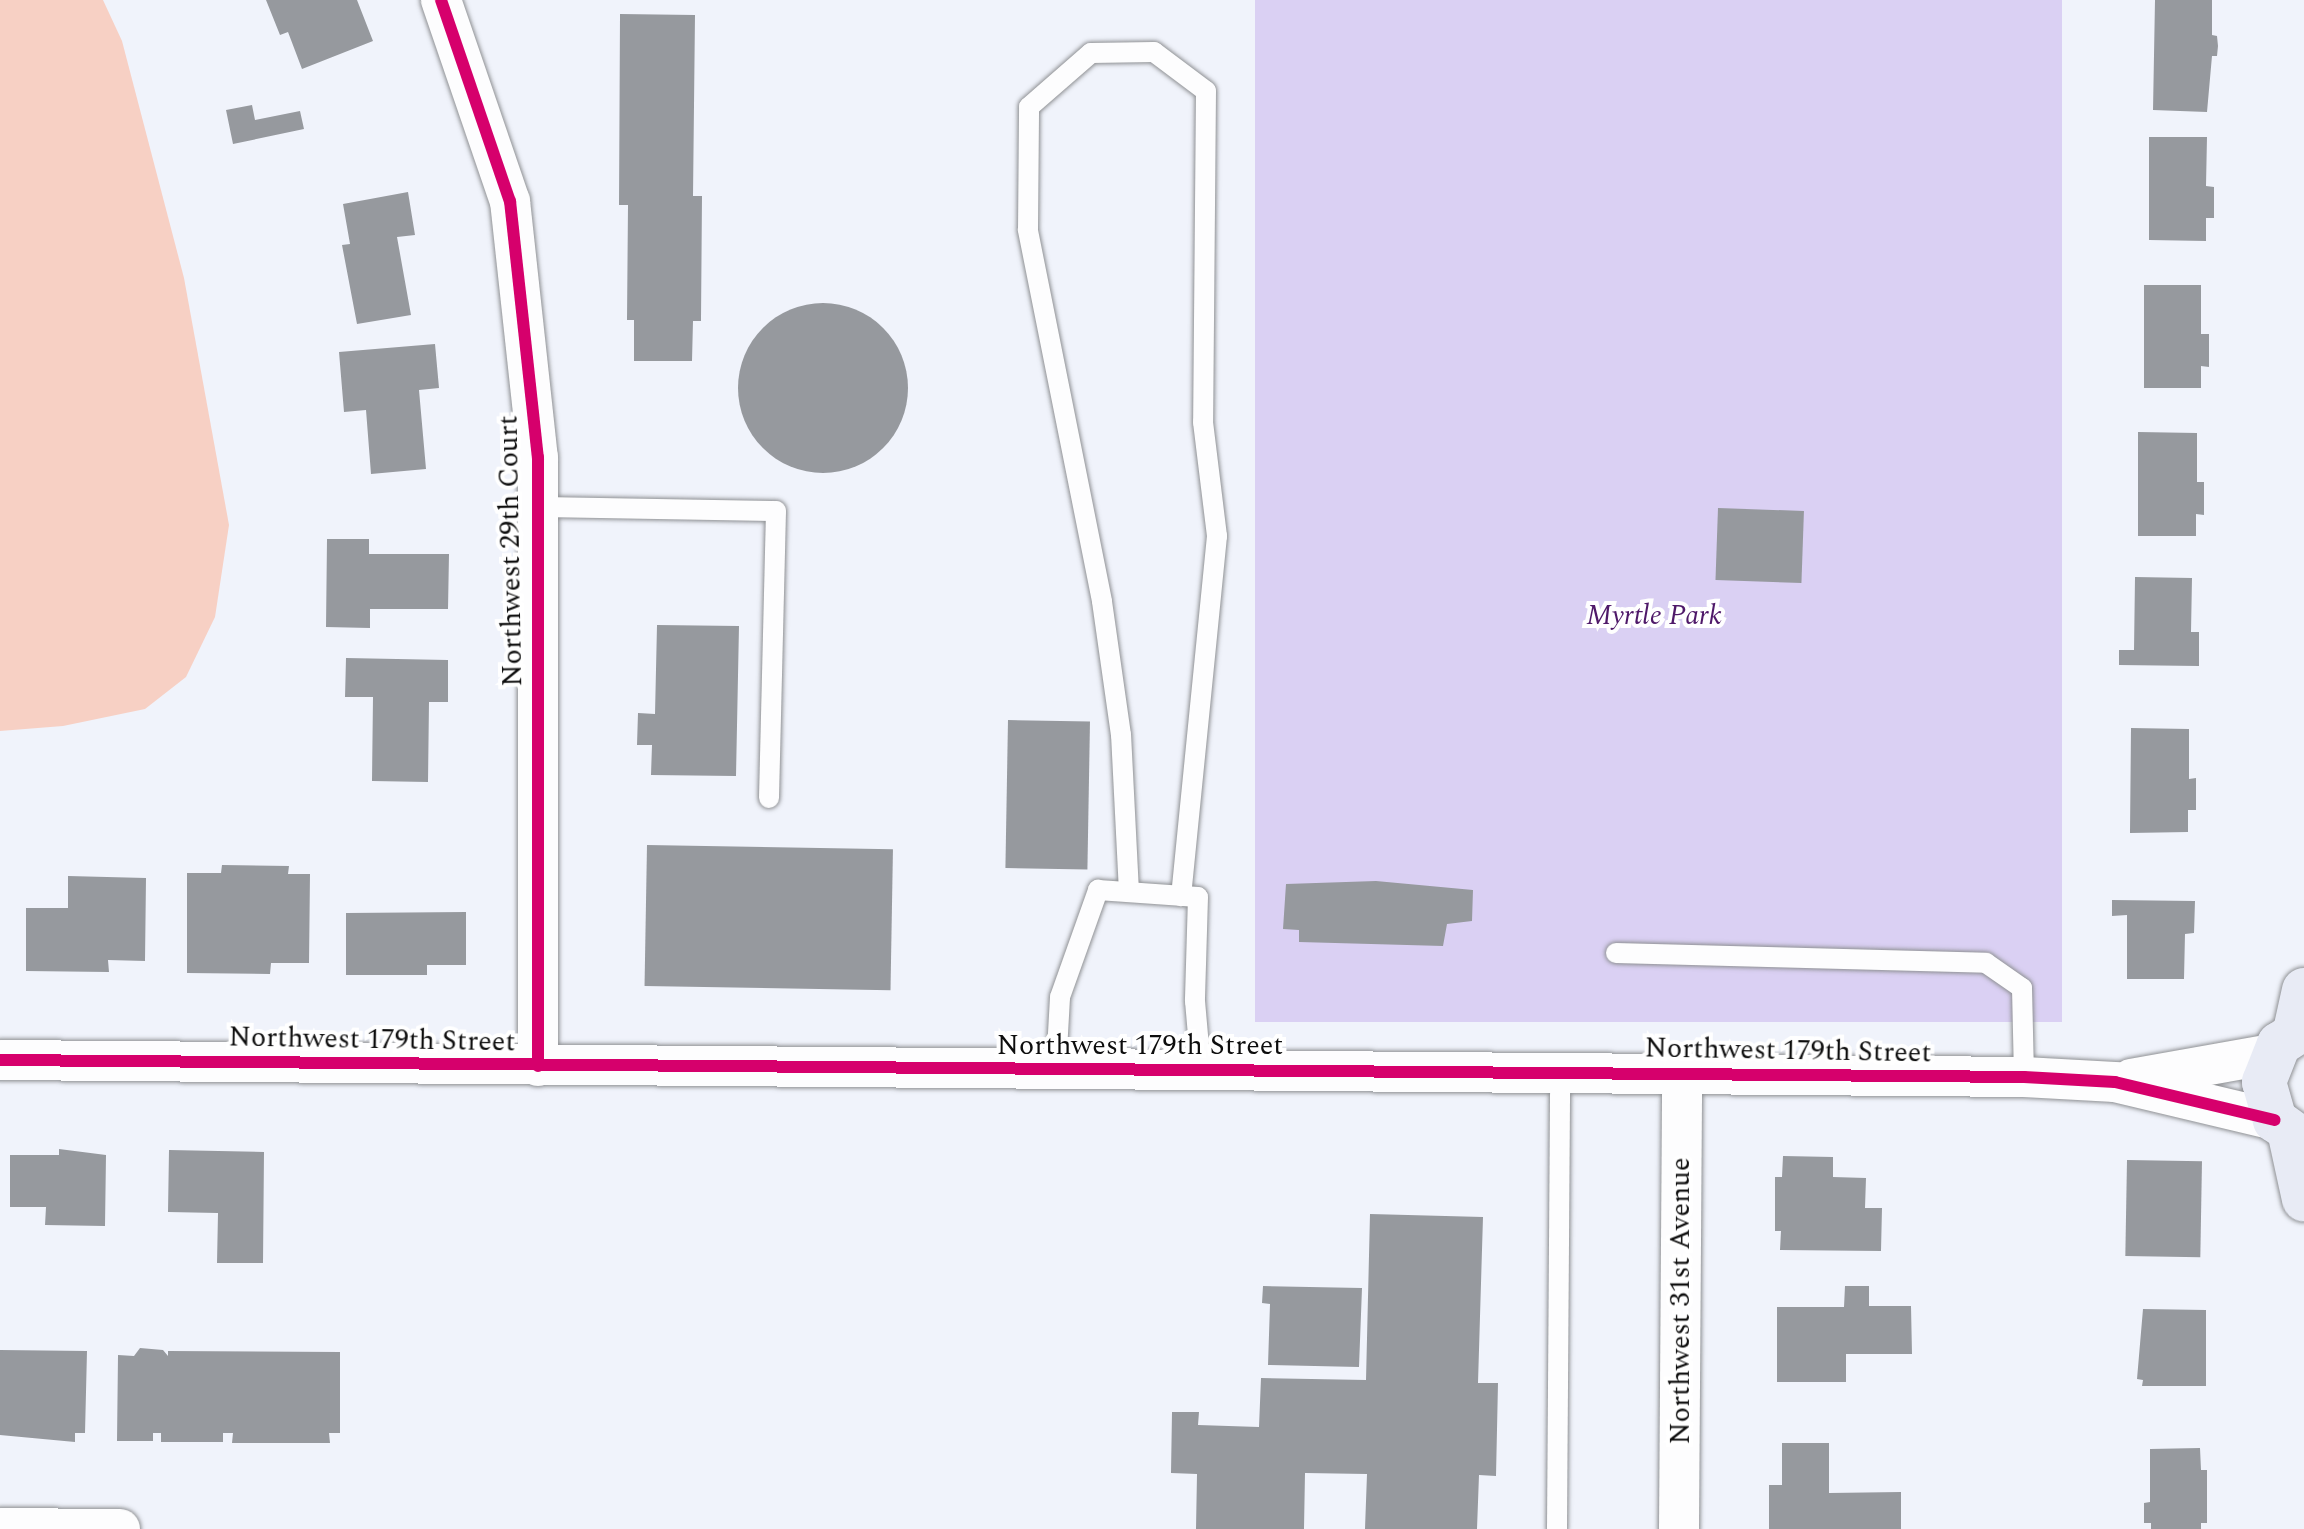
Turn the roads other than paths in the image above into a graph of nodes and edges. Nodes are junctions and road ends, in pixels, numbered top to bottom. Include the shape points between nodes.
1 (441, 0) edge
2 (538, 507) junction
3 (769, 798) dead end
4 (1129, 892) junction
5 (1181, 896) junction
6 (1616, 953) dead end
7 (2294, 1026) edge
8 (0, 1060) edge
9 (538, 1066) junction
10 (1056, 1069) junction
11 (1201, 1070) junction
12 (1560, 1073) junction
13 (1682, 1073) junction
14 (2024, 1077) junction
15 (2115, 1082) junction
16 (2290, 1132) edge
17 (2304, 1199) edge
18 (0, 1528) edge
19 (120, 1529) edge
20 (1557, 1529) edge
21 (1679, 1529) edge

1 - 2 street, Northwest 29th Court via 510,201 538,457
2 - 3 lane via 776,511
2 - 9 street, Northwest 29th Court
4 - 5 lane
4 - 5 lane via 1121,735 1102,601 1028,229 1029,107 1091,53 1154,52 1206,91 1203,422 1217,536
4 - 10 lane via 1098,890 1060,997
5 - 11 lane via 1198,897 1195,1001
6 - 14 lane via 1986,963 2022,988
7 - 15 street, Northwest 179th Street
7 - 16 street via 2264,1082
8 - 9 street, Northwest 179th Street
9 - 10 street, Northwest 179th Street
10 - 11 street, Northwest 179th Street
11 - 12 street, Northwest 179th Street
12 - 13 street, Northwest 179th Street
12 - 20 lane
13 - 14 street, Northwest 179th Street
13 - 21 street, Northwest 31st Avenue
14 - 15 street, Northwest 179th Street
15 - 16 street, Northwest 179th Street
16 - 17 street
18 - 19 street

